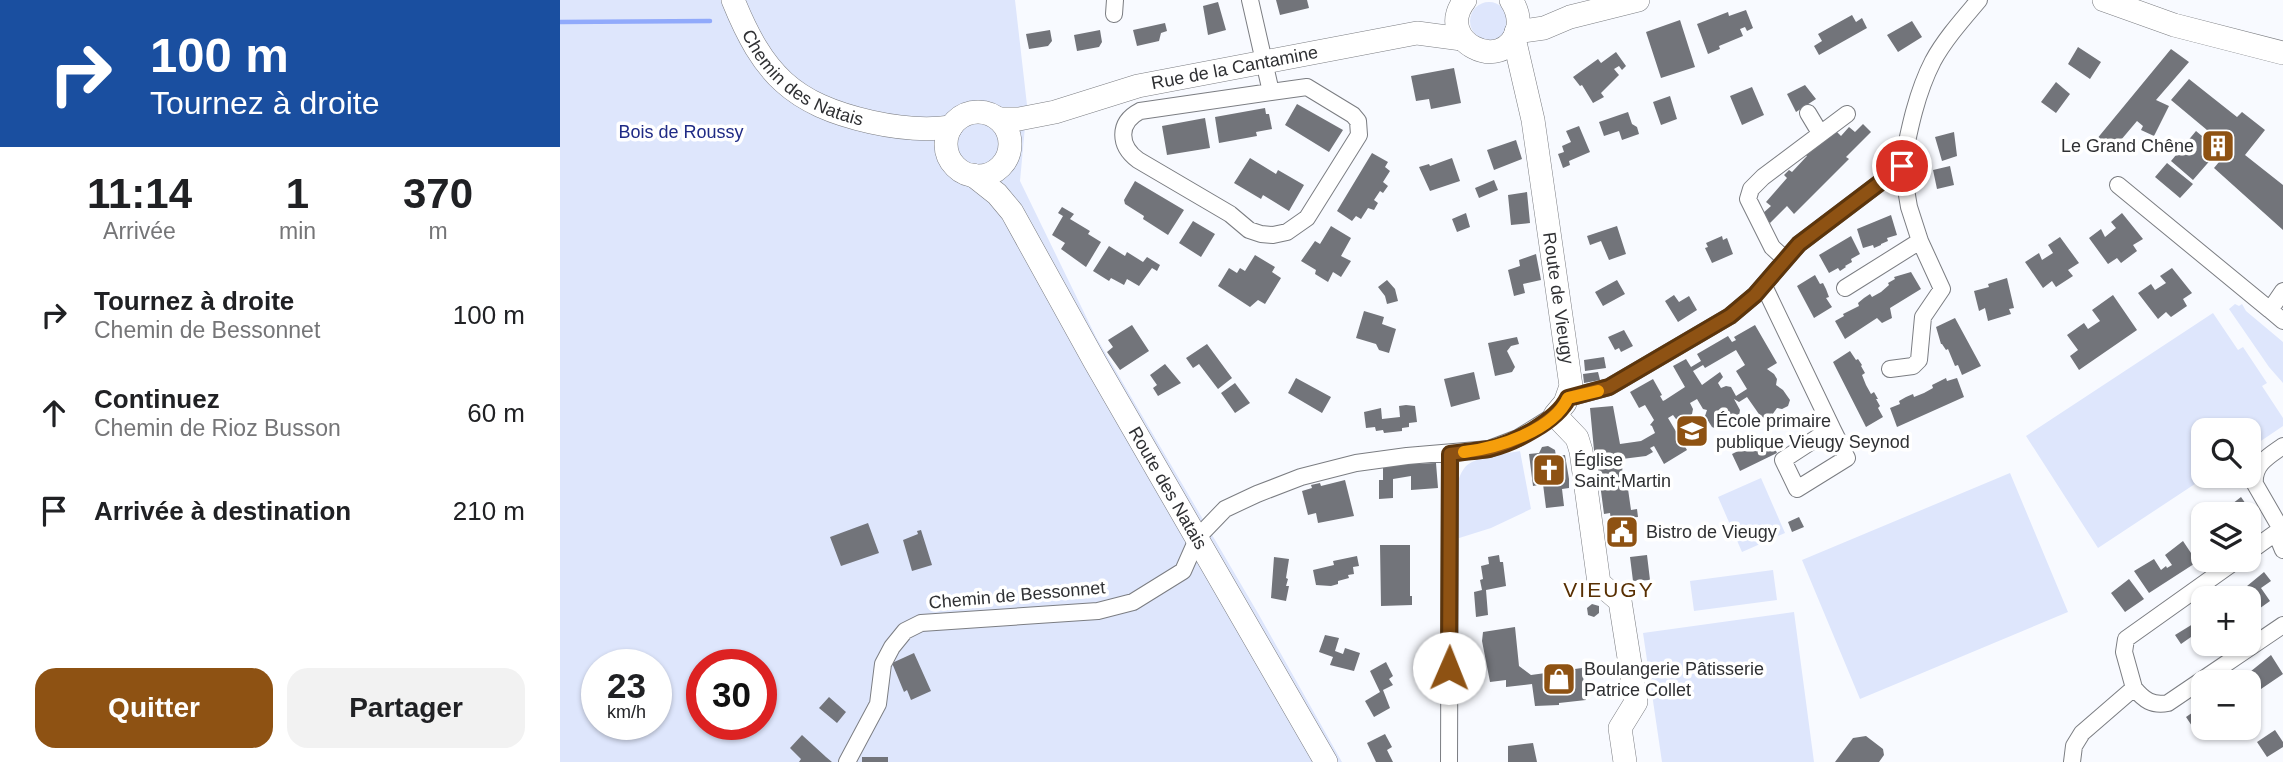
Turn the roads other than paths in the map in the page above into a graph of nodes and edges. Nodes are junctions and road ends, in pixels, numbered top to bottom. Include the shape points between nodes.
1 (733, 0) edge
2 (1251, 0) edge
3 (1638, 0) edge
4 (1979, 0) edge
5 (2104, 0) edge
6 (1462, 5) edge
7 (1514, 20) edge
8 (1417, 33) junction
9 (1462, 39) junction
10 (1487, 52) junction
11 (2283, 53) edge
12 (1263, 62) junction
13 (1271, 92) junction
14 (1528, 98) junction
15 (1055, 112) junction
16 (1808, 113) dead end
17 (1847, 114) dead end
18 (999, 119) junction
19 (951, 127) junction
20 (896, 128) junction
21 (1820, 133) junction
22 (948, 154) junction
23 (1007, 156) junction
24 (1902, 166) junction
25 (973, 175) junction
26 (2118, 185) dead end
27 (1012, 212) junction
28 (1920, 242) junction
29 (1785, 259) junction
30 (1764, 286) junction
31 (1844, 288) dead end
32 (2283, 291) edge
33 (2270, 310) junction
34 (2283, 321) edge
35 (1890, 369) dead end
36 (1561, 406) junction
37 (1832, 428) dead end
38 (2283, 446) edge
39 (1450, 454) junction
40 (2276, 533) junction
41 (1198, 537) junction
42 (2261, 544) edge
43 (2283, 550) edge
44 (2220, 572) edge
45 (2283, 625) edge
46 (2134, 688) junction
47 (847, 762) edge
48 (1326, 762) edge
49 (1449, 762) edge
50 (1625, 762) edge
51 (2072, 762) edge

1 - 20 street, Chemin des Natais via 755,49 785,85 824,108
2 - 12 street
3 - 7 street via 1544,28
4 - 24 street via 1933,61 1911,118
5 - 11 street via 2174,25
6 - 8 street, Rue de la Cantamine
6 - 9 street via 1458,30
7 - 10 street via 1498,50
7 - 14 street, Route de Vieugy
8 - 9 street, Rue de la Cantamine
8 - 12 street, Rue de la Cantamine
9 - 10 street, Rue de la Cantamine
10 - 14 street, Route de Vieugy via 1511,72
12 - 13 street
12 - 15 street, Rue de la Cantamine via 1138,86
13 - 13 street via 1140,111 1127,124 1124,144 1138,160 1249,230 1273,235 1287,232 1314,209 1360,129 1353,115 1307,87
14 - 36 street, Route de Vieugy via 1571,386
15 - 18 street, Rue de la Cantamine
15 - 23 street, Rue de la Cantamine
16 - 21 street
17 - 21 street
18 - 19 street via 968,113
18 - 23 street via 1009,134
19 - 20 street, Chemin des Natais
19 - 22 street
20 - 22 street, Chemin des Natais
21 - 29 street via 1763,177 1748,199 1772,247
22 - 25 street via 957,168
23 - 25 street via 991,173
23 - 27 street, Route des Natais
24 - 28 street
24 - 29 street, Chemin de Bessonnet
25 - 27 street, Route des Natais
26 - 33 street
27 - 41 street, Route des Natais
28 - 31 street
28 - 35 street via 1942,289 1923,317 1919,360 1913,366
29 - 30 street, Chemin de Bessonnet
30 - 36 street, Chemin de Bessonnet via 1730,316 1609,387
30 - 37 street
32 - 33 street
33 - 34 street
36 - 39 street, Chemin de Bessonnet via 1518,438 1489,449
36 - 50 street via 1577,438 1599,583 1620,601 1636,702 1620,728
38 - 40 street via 2262,461 2255,478 2281,529
39 - 41 street, Chemin de Bessonnet via 1377,459 1301,477 1225,509
39 - 49 street
40 - 42 street
40 - 43 street
41 - 47 street, Chemin de Bessonnet via 1183,571 1133,602 1098,611 921,623 905,631 883,664 878,704
41 - 48 street, Route des Natais
44 - 46 street via 2126,639 2124,652
45 - 46 street via 2168,703 2152,703
46 - 51 street via 2082,733

